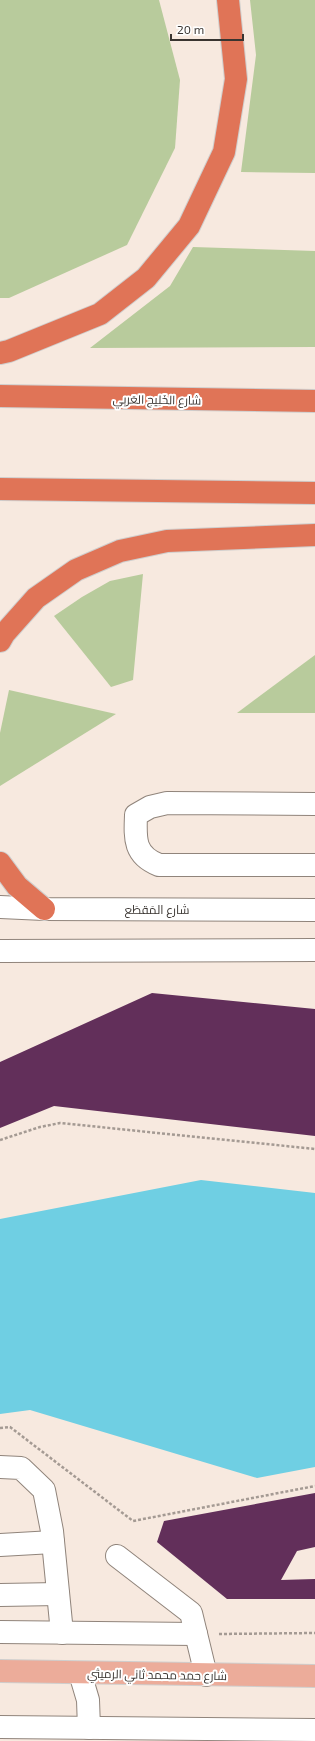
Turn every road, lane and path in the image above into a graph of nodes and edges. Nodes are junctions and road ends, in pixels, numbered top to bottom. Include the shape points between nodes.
1 (228, 0) edge
2 (0, 353) edge
3 (0, 396) edge
4 (315, 401) edge
5 (0, 488) edge
6 (315, 493) edge
7 (315, 535) edge
8 (0, 641) edge
9 (315, 804) edge
10 (0, 863) edge
11 (315, 865) edge
12 (0, 907) edge
13 (44, 909) junction
14 (315, 910) edge
15 (315, 950) edge
16 (0, 951) edge
17 (0, 1140) edge
18 (315, 1149) edge
19 (0, 1428) edge
20 (0, 1467) edge
21 (315, 1486) edge
22 (53, 1542) junction
23 (0, 1544) edge
24 (117, 1556) dead end
25 (58, 1594) junction
26 (0, 1595) edge
27 (0, 1632) edge
28 (62, 1633) junction
29 (315, 1633) edge
30 (196, 1634) junction
31 (0, 1671) edge
32 (80, 1673) junction
33 (206, 1675) junction
34 (315, 1676) edge
35 (0, 1727) edge
36 (89, 1728) junction
37 (315, 1730) edge

1 - 2 highway via 236,79 224,152 189,226 146,278 100,314
3 - 4 highway, شارع الخَلِيج العَربِي
5 - 6 highway
7 - 8 highway via 167,541 120,551 76,570 36,598
9 - 11 street via 167,803 150,807 136,815 135,833 136,842 145,858 159,865
10 - 13 highway via 18,886
12 - 13 street, شارع المَقطَع
13 - 14 street, شارع المَقطَع
15 - 16 street
17 - 18 path via 60,1123
19 - 21 path via 10,1426 133,1521
20 - 22 street via 21,1468 44,1490
22 - 23 street
22 - 25 street
24 - 30 street via 191,1613
25 - 26 street
25 - 28 street
27 - 28 street
28 - 30 street
29 - 30 path
30 - 33 street
31 - 32 main road, شارع حمد محمد ثاني الرميثي
32 - 33 main road, شارع حمد محمد ثاني الرميثي
32 - 36 street via 88,1700
33 - 34 main road, شارع حمد محمد ثاني الرميثي
35 - 36 street
36 - 37 street

